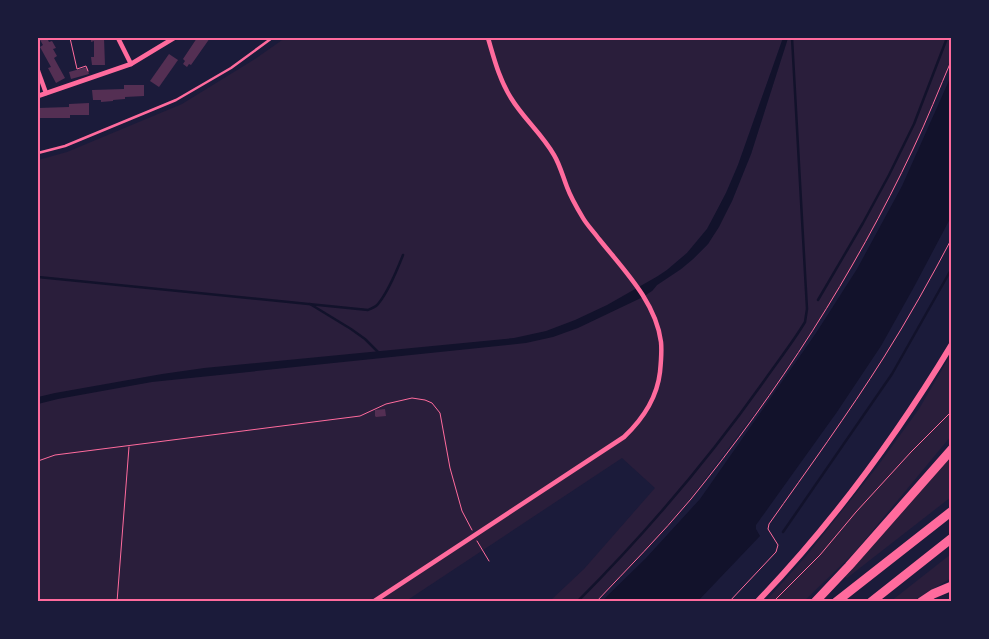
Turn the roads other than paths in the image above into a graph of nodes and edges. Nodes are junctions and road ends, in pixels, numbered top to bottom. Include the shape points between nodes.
1 (118, 38) edge
2 (174, 38) edge
3 (272, 38) edge
4 (488, 38) edge
5 (131, 64) junction
6 (38, 71) edge
7 (46, 93) junction
8 (38, 96) edge
9 (38, 153) edge
10 (952, 344) edge
11 (952, 449) edge
12 (952, 511) edge
13 (952, 538) edge
14 (952, 586) edge
15 (373, 602) edge
16 (757, 602) edge
17 (815, 602) edge
18 (836, 602) edge
19 (871, 602) edge
20 (921, 602) edge

1 - 5 street
2 - 5 street
3 - 9 lane via 231,68 176,100 65,146
4 - 15 street via 502,83 554,155 584,220 651,308 662,352 658,386 642,418 624,437
5 - 7 street
6 - 7 street
7 - 8 street
10 - 16 main road via 876,460
11 - 17 highway
12 - 18 highway
13 - 19 highway
14 - 20 highway

